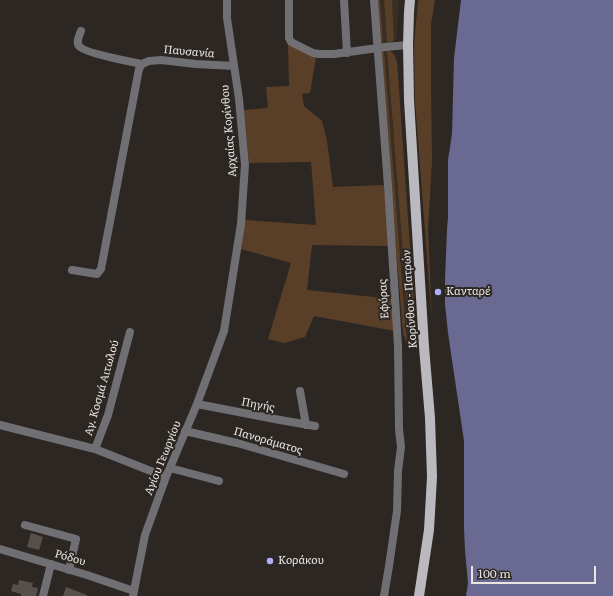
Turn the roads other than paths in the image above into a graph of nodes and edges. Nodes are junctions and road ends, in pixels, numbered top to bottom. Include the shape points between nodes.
1 (226, 0) edge
2 (289, 0) edge
3 (344, 0) edge
4 (374, 0) edge
5 (410, 0) edge
6 (81, 31) dead end
7 (408, 45) junction
8 (377, 48) junction
9 (347, 53) junction
10 (142, 64) junction
11 (234, 66) junction
12 (72, 270) dead end
13 (224, 331) joint
14 (130, 332) dead end
15 (300, 390) dead end
16 (196, 404) junction
17 (0, 425) edge
18 (306, 425) junction
19 (315, 426) dead end
20 (186, 431) junction
21 (95, 449) junction
22 (170, 468) junction
23 (344, 474) dead end
24 (166, 476) junction
25 (220, 481) dead end
26 (25, 525) dead end
27 (0, 549) edge
28 (51, 564) junction
29 (69, 570) junction
30 (134, 594) edge
31 (43, 596) edge
32 (384, 596) edge
33 (419, 596) edge

1 - 11 street, Αρχαίας Κορίνθου
2 - 9 street via 291,42 313,53
3 - 9 street
4 - 8 street, Εφύρας
5 - 7 main road, Κορίνθου - Πατρών
6 - 10 street via 77,41 81,49
7 - 8 street
7 - 33 main road, Κορίνθου - Πατρών via 409,100 432,477 430,530
8 - 9 street
8 - 32 street, Εφύρας via 392,246 401,447 397,511
10 - 11 street, Παυσανία via 161,60
10 - 12 street via 101,269 97,274
11 - 13 street, Αρχαίας Κορίνθου via 245,173 241,224
13 - 16 street, Αγίου Γεωργίου
14 - 21 street, Αγ. Κοσμά Αιτωλού via 108,414
15 - 18 street
16 - 18 street, Πηγής
16 - 20 street, Αγίου Γεωργίου
17 - 21 street
18 - 19 street, Πηγής
20 - 22 street, Αγίου Γεωργίου
20 - 23 street, Πανοράματος
21 - 24 street
22 - 24 street, Αγίου Γεωργίου
22 - 25 street
24 - 30 street, Αγίου Γεωργίου via 145,535
26 - 29 street via 76,539
27 - 28 street, Ρόδου
28 - 29 street, Ρόδου
28 - 31 street
29 - 30 street, Ρόδου

